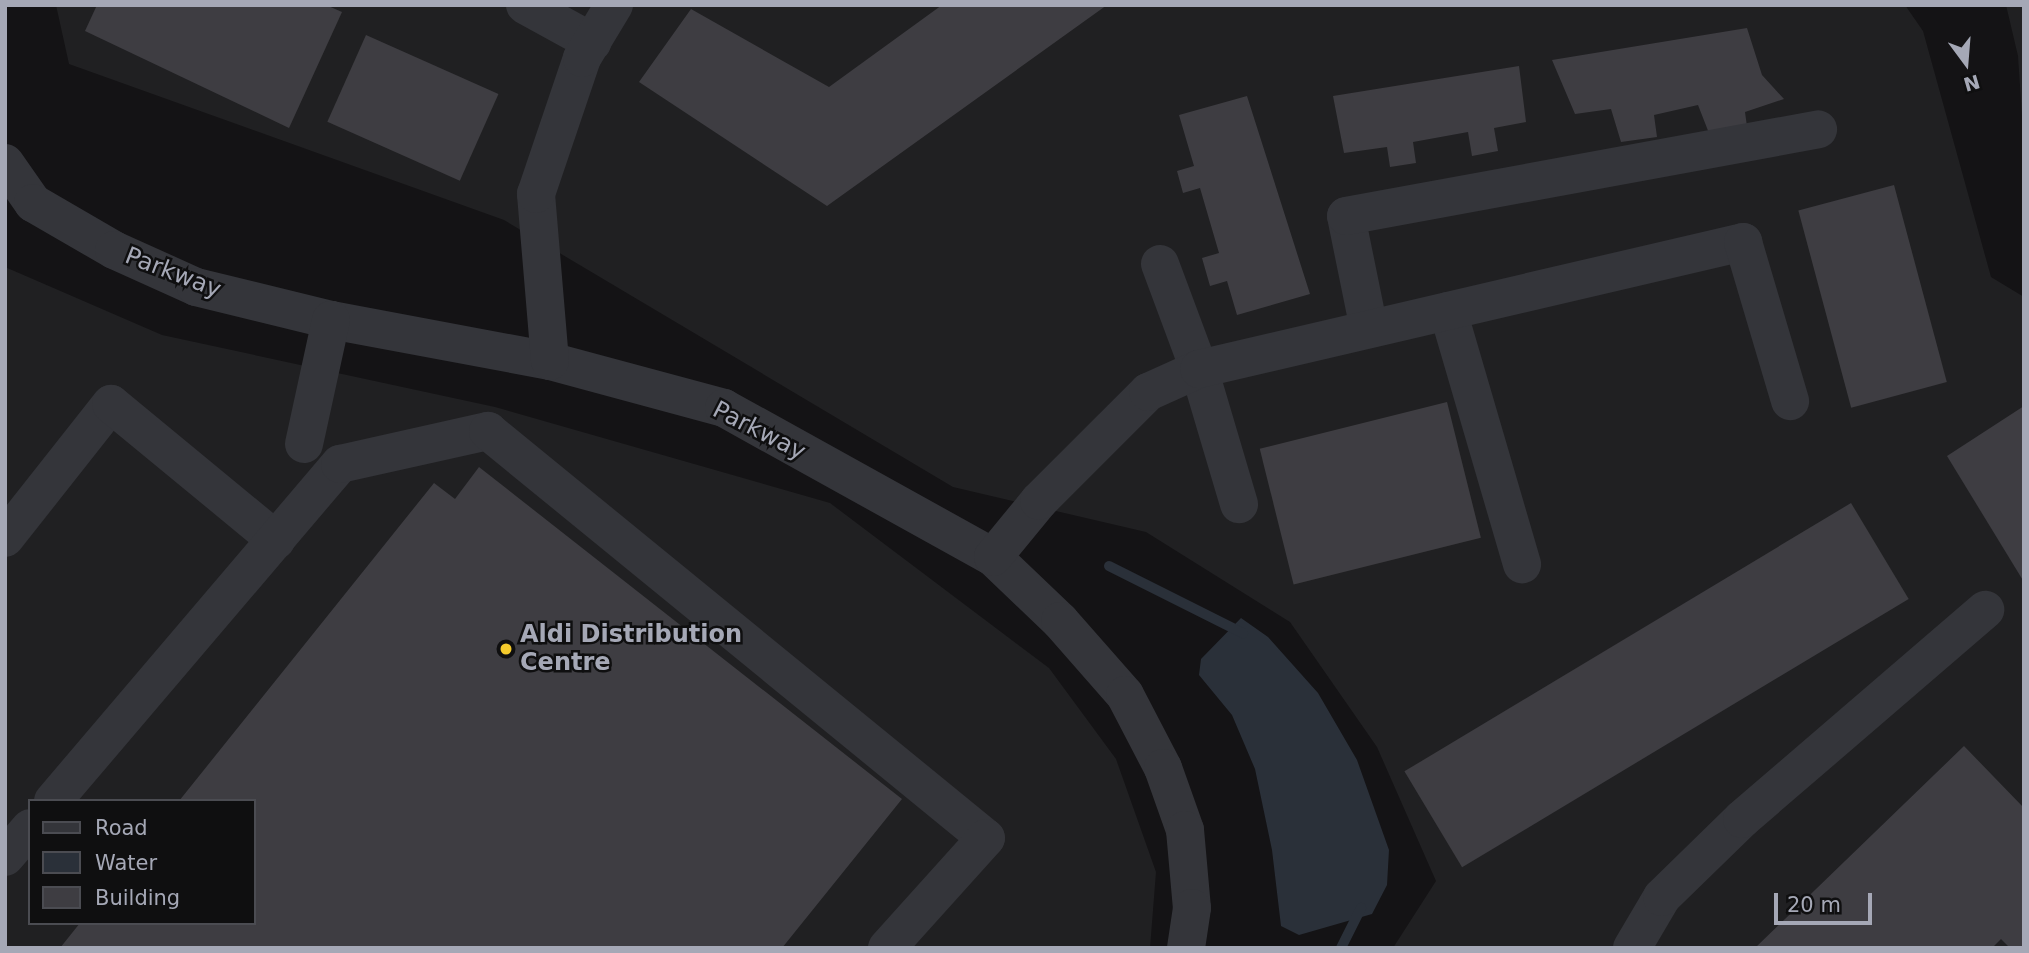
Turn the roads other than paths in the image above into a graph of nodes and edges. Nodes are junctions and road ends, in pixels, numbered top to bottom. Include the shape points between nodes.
1 (525, 5) edge
2 (614, 5) edge
3 (592, 42) junction
4 (1818, 129) dead end
5 (5, 163) edge
6 (19, 201) edge
7 (1160, 264) dead end
8 (1448, 311) junction
9 (331, 320) junction
10 (1369, 330) junction
11 (550, 361) junction
12 (1199, 369) junction
13 (1790, 401) dead end
14 (304, 444) dead end
15 (1239, 504) dead end
16 (5, 538) edge
17 (276, 540) junction
18 (992, 557) junction
19 (1522, 564) dead end
20 (1985, 610) dead end
21 (55, 799) edge
22 (28, 830) edge
23 (5, 857) edge
24 (887, 948) edge
25 (1186, 948) edge
26 (1632, 948) edge

1 - 3 street
2 - 3 street
3 - 11 street via 582,58 536,194
4 - 10 street via 1346,216
5 - 6 street, Parkway
6 - 9 street, Parkway via 196,287
7 - 12 street
8 - 10 street
8 - 13 street via 1743,242
8 - 19 street
9 - 11 street, Parkway
9 - 14 street
10 - 12 street
11 - 18 street, Parkway via 724,408
12 - 15 street
12 - 18 street via 1148,393 1040,501
16 - 17 street via 111,404
17 - 21 street
17 - 24 street via 341,464 488,431 986,838
18 - 25 street, Parkway via 1060,621 1125,695 1163,768 1185,830 1192,908
20 - 26 street via 1742,819 1662,897
22 - 23 street

